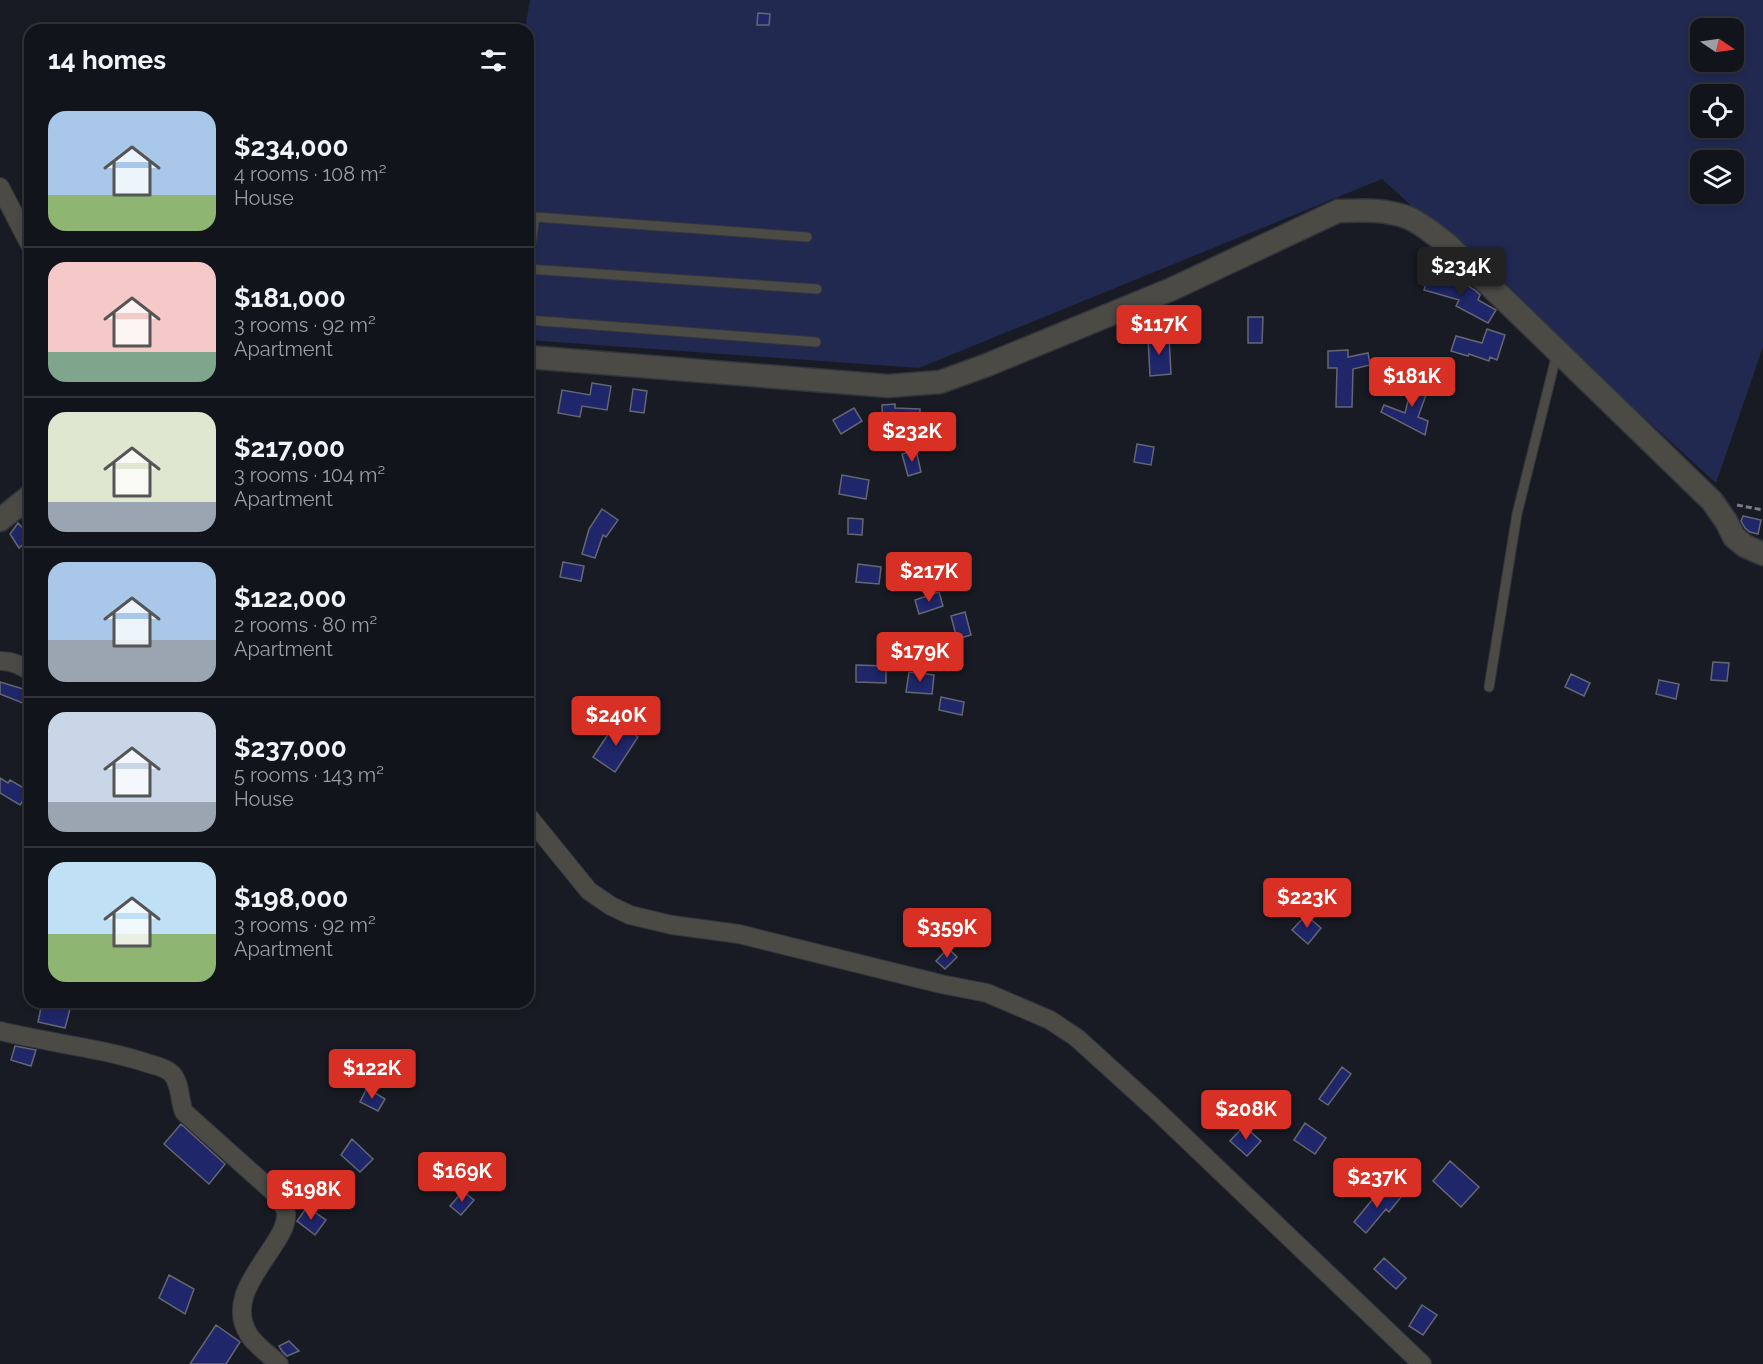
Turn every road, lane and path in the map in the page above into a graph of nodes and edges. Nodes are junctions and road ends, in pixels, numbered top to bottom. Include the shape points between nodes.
1 (0, 187) edge
2 (534, 224) edge
3 (24, 233) edge
4 (807, 237) dead end
5 (534, 267) edge
6 (817, 289) dead end
7 (534, 320) edge
8 (816, 342) dead end
9 (1558, 351) junction
10 (534, 357) edge
11 (24, 501) edge
12 (0, 520) edge
13 (1763, 554) edge
14 (0, 661) edge
15 (24, 668) edge
16 (1489, 687) dead end
17 (534, 823) edge
18 (0, 1031) edge
19 (279, 1364) edge
20 (1422, 1364) edge

1 - 3 street
2 - 4 lane via 535,217
5 - 6 lane
7 - 8 lane
9 - 10 street via 1448,245 1423,226 1400,215 1365,209 1338,211 1172,289 940,382 888,386
9 - 13 street via 1712,501 1734,537
9 - 16 lane via 1517,514
11 - 12 street
14 - 15 street
17 - 20 street via 589,891 630,915 739,934 987,993 1050,1020 1077,1038 1153,1107
18 - 19 street via 138,1060 171,1073 184,1112 278,1196 286,1214 285,1224 246,1289 240,1311 250,1337

